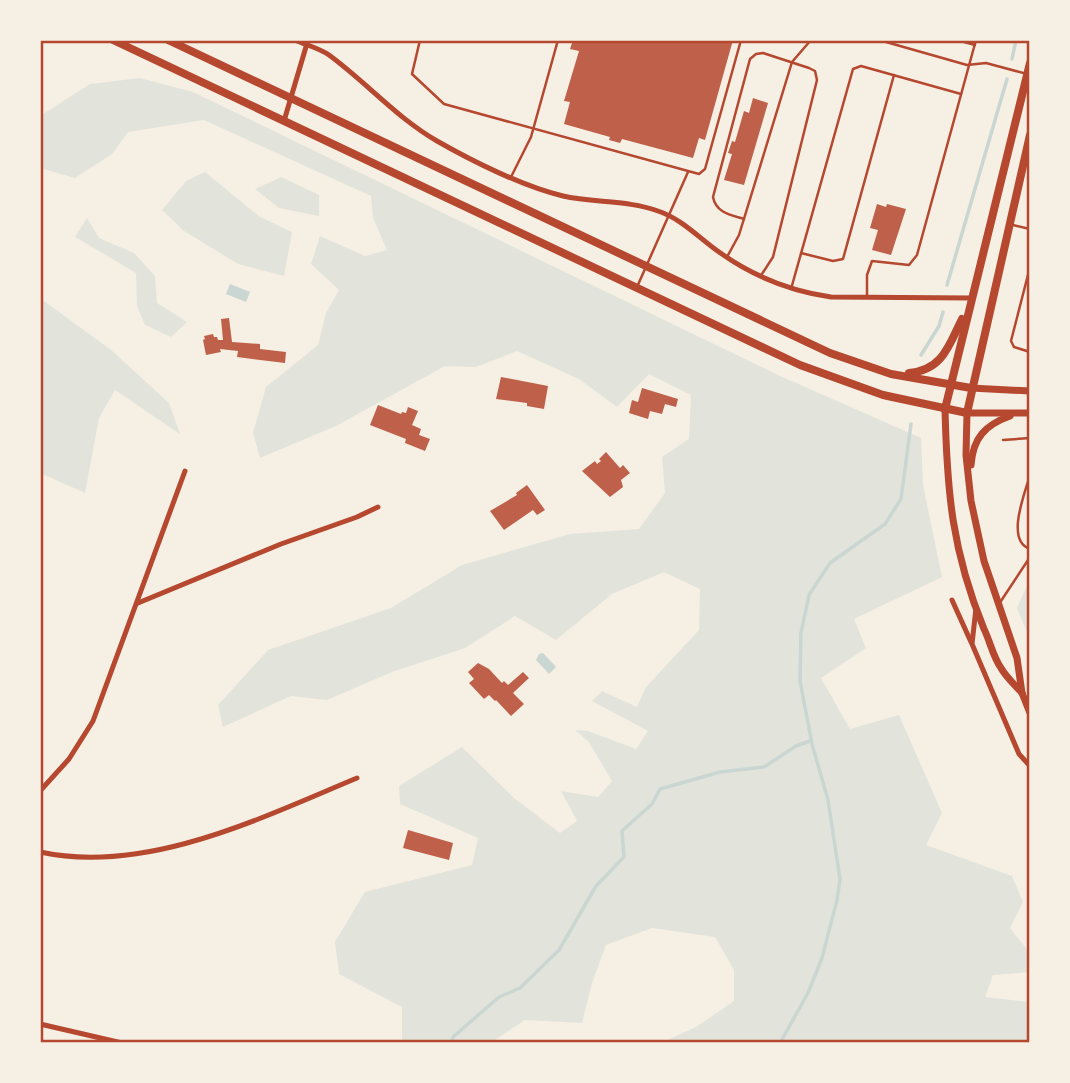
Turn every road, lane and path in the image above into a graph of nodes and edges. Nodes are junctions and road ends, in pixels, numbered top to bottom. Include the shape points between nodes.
1 (113, 40) edge
2 (168, 40) edge
3 (295, 40) edge
4 (420, 40) edge
5 (558, 40) edge
6 (741, 40) edge
7 (811, 40) edge
8 (879, 40) edge
9 (957, 40) edge
10 (308, 43) edge
11 (975, 43) edge
12 (792, 62) junction
13 (1030, 63) edge
14 (969, 65) junction
15 (1028, 74) edge
16 (894, 75) junction
17 (961, 94) junction
18 (292, 99) junction
19 (284, 121) junction
20 (534, 128) junction
21 (1030, 135) edge
22 (688, 171) junction
23 (511, 177) junction
24 (669, 216) junction
25 (744, 219) junction
26 (1010, 224) junction
27 (1030, 229) edge
28 (801, 253) junction
29 (727, 257) junction
30 (646, 265) junction
31 (1030, 267) edge
32 (760, 278) junction
33 (637, 287) junction
34 (791, 289) junction
35 (867, 297) junction
36 (970, 302) junction
37 (1030, 352) edge
38 (891, 374) junction
39 (950, 384) junction
40 (971, 388) junction
41 (1030, 391) edge
42 (945, 409) junction
43 (967, 413) junction
44 (1030, 413) edge
45 (1015, 414) junction
46 (1030, 438) edge
47 (1003, 440) dead end
48 (185, 471) dead end
49 (1030, 475) edge
50 (971, 501) junction
51 (378, 507) dead end
52 (1030, 549) edge
53 (1030, 557) edge
54 (952, 600) dead end
55 (137, 604) junction
56 (999, 604) junction
57 (976, 608) junction
58 (972, 645) junction
59 (1022, 693) junction
60 (1030, 713) edge
61 (1030, 766) edge
62 (357, 779) dead end
63 (40, 791) edge
64 (40, 852) edge
65 (40, 1024) edge
66 (122, 1043) edge

1 - 19 main road
2 - 18 main road
3 - 10 street
4 - 20 lane via 412,74 444,104
5 - 20 lane
6 - 22 lane via 705,169 699,174
7 - 12 lane
8 - 14 lane
9 - 11 lane
10 - 18 street
10 - 23 street via 423,132
11 - 14 lane
12 - 25 lane
12 - 25 lane via 763,53 750,59 713,197 724,212
12 - 32 lane via 815,71 817,80 773,257
13 - 15 main road
14 - 15 lane via 986,62
14 - 17 lane
15 - 36 main road
16 - 17 lane
16 - 28 lane via 860,66 850,74
16 - 28 lane via 843,259 838,262
17 - 35 lane via 917,255 909,265 872,261
18 - 19 street
18 - 30 main road
19 - 33 main road
20 - 22 lane
20 - 23 lane
21 - 26 main road
22 - 24 lane
23 - 24 street via 560,195 644,207
24 - 29 street
24 - 30 lane
25 - 29 lane
26 - 27 lane
26 - 40 main road
28 - 34 lane
29 - 32 street
30 - 33 lane
30 - 38 main road via 830,353
31 - 37 lane via 1011,341 1014,348
32 - 34 street
33 - 42 main road via 800,365 883,395
34 - 35 street via 831,297
35 - 36 street
36 - 38 main road via 935,365 922,372
36 - 39 main road
38 - 39 main road
39 - 40 main road
39 - 42 main road
40 - 41 street
40 - 43 main road
42 - 43 main road
42 - 57 street via 951,515
43 - 45 street
43 - 50 street
44 - 45 street
45 - 50 street via 991,424 975,441
46 - 47 lane
48 - 55 street
49 - 52 lane via 1017,526 1018,538
50 - 56 street
51 - 55 street
53 - 56 lane
54 - 58 street
55 - 63 street via 93,721 69,759
56 - 59 street via 1017,658
57 - 58 street
57 - 59 street via 1001,668
58 - 61 street via 1019,754
59 - 60 street
62 - 64 street via 167,850 104,857
65 - 66 street

